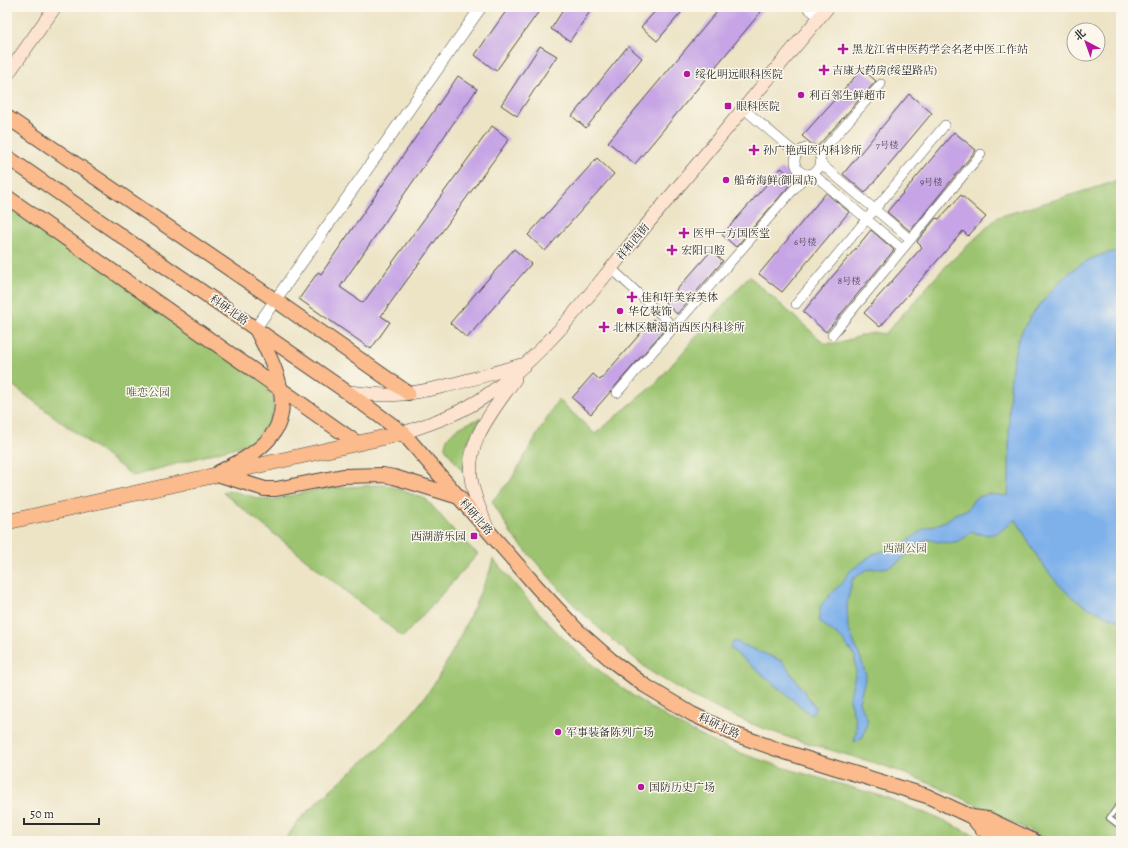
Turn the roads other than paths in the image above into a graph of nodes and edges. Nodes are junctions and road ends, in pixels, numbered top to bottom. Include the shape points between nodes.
1 (55, 7) edge
2 (481, 7) edge
3 (808, 7) edge
4 (824, 12) edge
5 (7, 75) edge
6 (881, 84) dead end
7 (744, 109) junction
8 (7, 117) edge
9 (945, 125) dead end
10 (796, 154) junction
11 (981, 154) dead end
12 (7, 157) edge
13 (820, 159) junction
14 (810, 173) junction
15 (7, 198) edge
16 (875, 209) junction
17 (867, 219) junction
18 (910, 239) junction
19 (902, 249) junction
20 (611, 268) junction
21 (275, 300) junction
22 (796, 304) dead end
23 (674, 327) junction
24 (255, 329) junction
25 (832, 335) dead end
26 (525, 364) junction
27 (281, 389) junction
28 (347, 392) junction
29 (408, 393) junction
30 (617, 393) dead end
31 (403, 433) junction
32 (357, 444) junction
33 (217, 474) junction
34 (460, 498) junction
35 (7, 522) edge
36 (487, 530) junction
37 (1121, 802) edge
38 (972, 818) junction
39 (1121, 827) edge
40 (1004, 841) edge
41 (1034, 841) edge

1 - 5 main road
2 - 21 street
3 - 4 street
4 - 7 main road, 祥和西街
6 - 13 street
7 - 10 street
7 - 20 main road, 祥和西街
8 - 21 main road
9 - 16 street
10 - 13 street via 807,148 815,150
10 - 14 street via 796,167 802,173
11 - 18 street
12 - 24 main road, 科研北路
13 - 14 street via 818,168
13 - 16 street
14 - 17 street
14 - 23 street
15 - 27 main road
16 - 17 street
16 - 18 street
17 - 19 street
17 - 22 street
18 - 19 street
19 - 25 street
20 - 23 street
20 - 26 main road, 祥和西街
21 - 24 street
21 - 29 main road
23 - 30 street
24 - 27 main road via 275,369
24 - 28 main road, 科研北路
26 - 29 main road
26 - 31 main road, 祥和西街 via 485,396 436,422
26 - 36 main road via 481,430 471,456 472,484
27 - 32 main road
27 - 33 main road via 282,410 274,432 252,453
28 - 29 main road via 376,395
28 - 31 main road, 科研北路
31 - 32 highway
31 - 34 main road, 科研北路
32 - 33 highway
33 - 34 main road via 265,489 343,476 383,475
33 - 35 highway
34 - 36 main road, 科研北路
36 - 38 main road, 科研北路 via 542,593 588,640 644,685 692,714 734,734 785,752 920,794
37 - 39 lane via 1109,818
38 - 40 main road, 科研北路 via 982,829
38 - 41 main road, 科研北路 via 988,819

